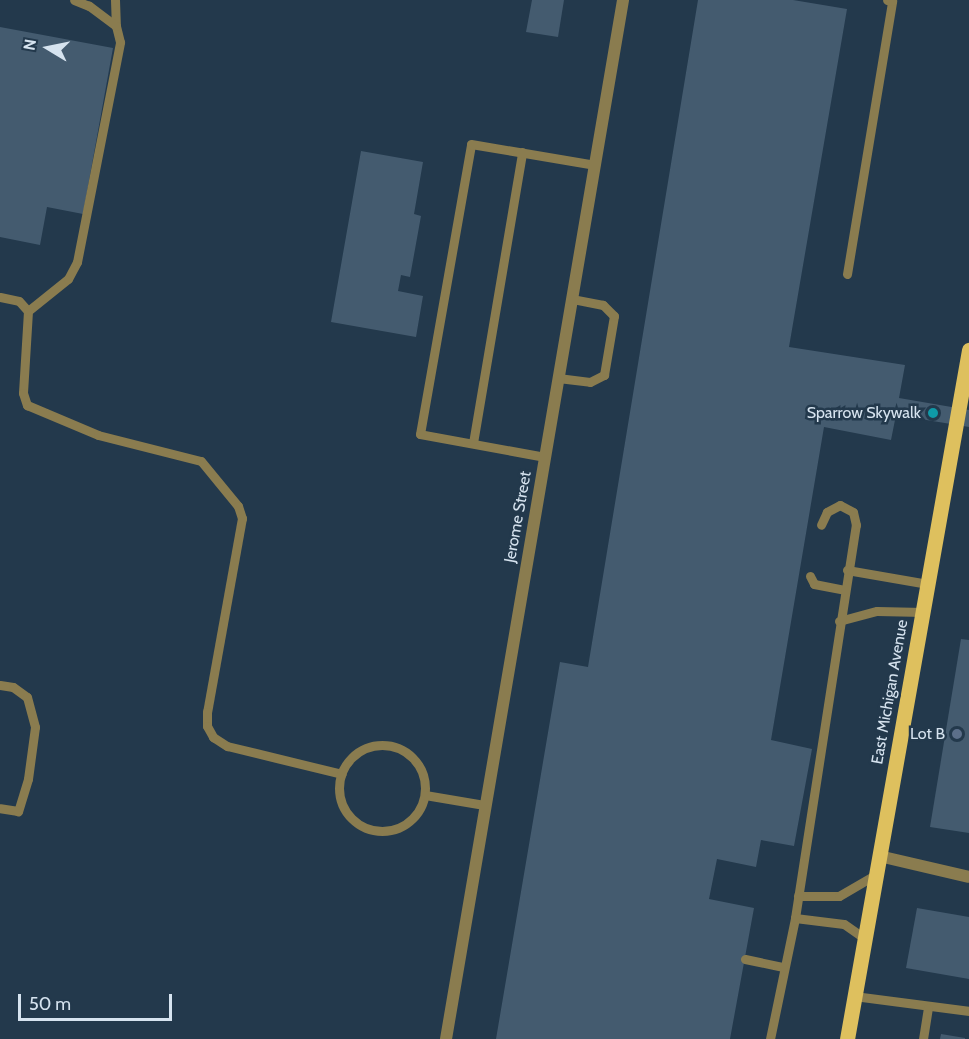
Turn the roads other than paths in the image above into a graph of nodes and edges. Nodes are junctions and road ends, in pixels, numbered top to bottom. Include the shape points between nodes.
1 (74, 0) edge
2 (115, 0) edge
3 (623, 0) edge
4 (887, 0) edge
5 (116, 26) junction
6 (522, 152) junction
7 (595, 165) junction
8 (847, 274) dead end
9 (0, 297) edge
10 (572, 299) junction
11 (28, 311) junction
12 (969, 350) edge
13 (558, 378) junction
14 (473, 443) junction
15 (545, 457) junction
16 (821, 525) dead end
17 (847, 570) junction
18 (810, 576) dead end
19 (928, 584) junction
20 (844, 590) junction
21 (923, 612) junction
22 (839, 621) junction
23 (0, 685) edge
24 (342, 774) junction
25 (425, 795) junction
26 (484, 805) junction
27 (0, 808) edge
28 (879, 855) junction
29 (875, 875) junction
30 (969, 877) edge
31 (798, 896) junction
32 (795, 918) junction
33 (864, 938) junction
34 (745, 959) dead end
35 (782, 967) junction
36 (854, 996) junction
37 (928, 1008) junction
38 (969, 1011) edge
39 (446, 1039) edge
40 (770, 1039) edge
41 (847, 1039) edge
42 (923, 1039) edge

1 - 5 lane
2 - 5 lane
3 - 7 street, Jerome Street
4 - 8 lane via 892,1
5 - 11 lane via 120,42 77,262 68,279
6 - 7 lane
6 - 14 lane
6 - 14 lane via 471,144 420,434
7 - 10 street, Jerome Street
9 - 11 lane via 19,301
10 - 13 street, Jerome Street
10 - 13 lane via 603,306 614,316 604,375 590,382
11 - 24 lane via 23,393 27,405 98,435 201,461 238,506 242,518 207,712 213,737 226,746
12 - 19 main road, East Michigan Avenue
13 - 15 street, Jerome Street
14 - 15 lane
15 - 26 street, Jerome Street
16 - 17 lane via 835,506 853,512 855,533
17 - 19 lane
17 - 20 lane
18 - 20 lane via 814,584
19 - 21 main road, East Michigan Avenue
20 - 22 lane
21 - 22 lane via 877,611
21 - 28 main road, East Michigan Avenue
22 - 31 lane
23 - 27 lane via 13,687 27,697 35,727 28,779 18,811
24 - 25 lane via 354,755 367,747 396,747 420,766
24 - 25 lane via 339,795 344,808 363,827 375,831 389,831 413,819
25 - 26 lane
26 - 39 street, Jerome Street
28 - 29 main road, East Michigan Avenue
28 - 30 street
29 - 31 lane via 839,896
29 - 33 main road, East Michigan Avenue
31 - 32 lane
32 - 33 lane via 844,924
32 - 35 lane
33 - 36 main road, East Michigan Avenue
34 - 35 lane
35 - 40 lane
36 - 37 lane
36 - 41 main road, East Michigan Avenue
37 - 38 lane
37 - 42 lane

